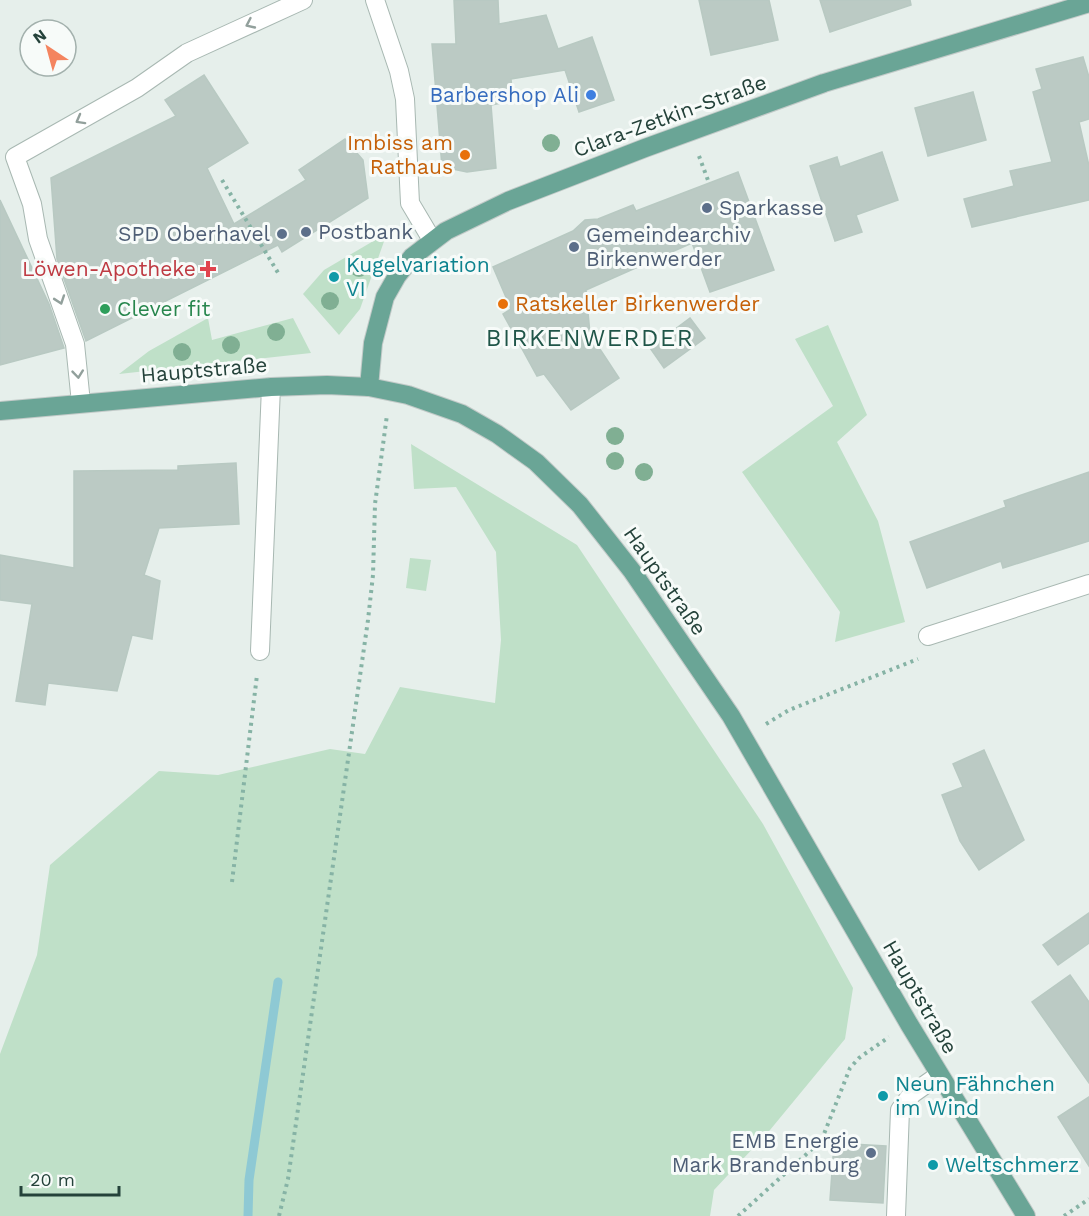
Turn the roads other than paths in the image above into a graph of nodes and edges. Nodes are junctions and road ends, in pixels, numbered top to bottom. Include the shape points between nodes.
1 (303, 0) edge
2 (375, 0) edge
3 (1089, 3) edge
4 (432, 240) junction
5 (271, 387) junction
6 (369, 387) junction
7 (81, 403) junction
8 (0, 411) edge
9 (1089, 584) edge
10 (928, 636) road end
11 (260, 651) road end
12 (939, 1075) junction
13 (896, 1216) edge
14 (1026, 1216) edge

1 -> 7 street via 187,53 137,88 15,157 32,204 38,239 75,344
2 - 4 street via 405,99 410,203
3 - 4 main road, Clara-Zetkin-Straße via 824,83 508,201
4 - 6 main road, Clara-Zetkin-Straße via 412,256 385,297 373,343
5 - 6 main road, Hauptstraße
5 - 7 main road, Hauptstraße
5 - 11 street
6 - 12 main road, Hauptstraße via 438,404 478,423 536,462 594,522 731,716
7 - 8 main road, Hauptstraße
9 - 10 street
12 - 13 street via 912,1094 900,1110
12 - 14 main road, Hauptstraße

